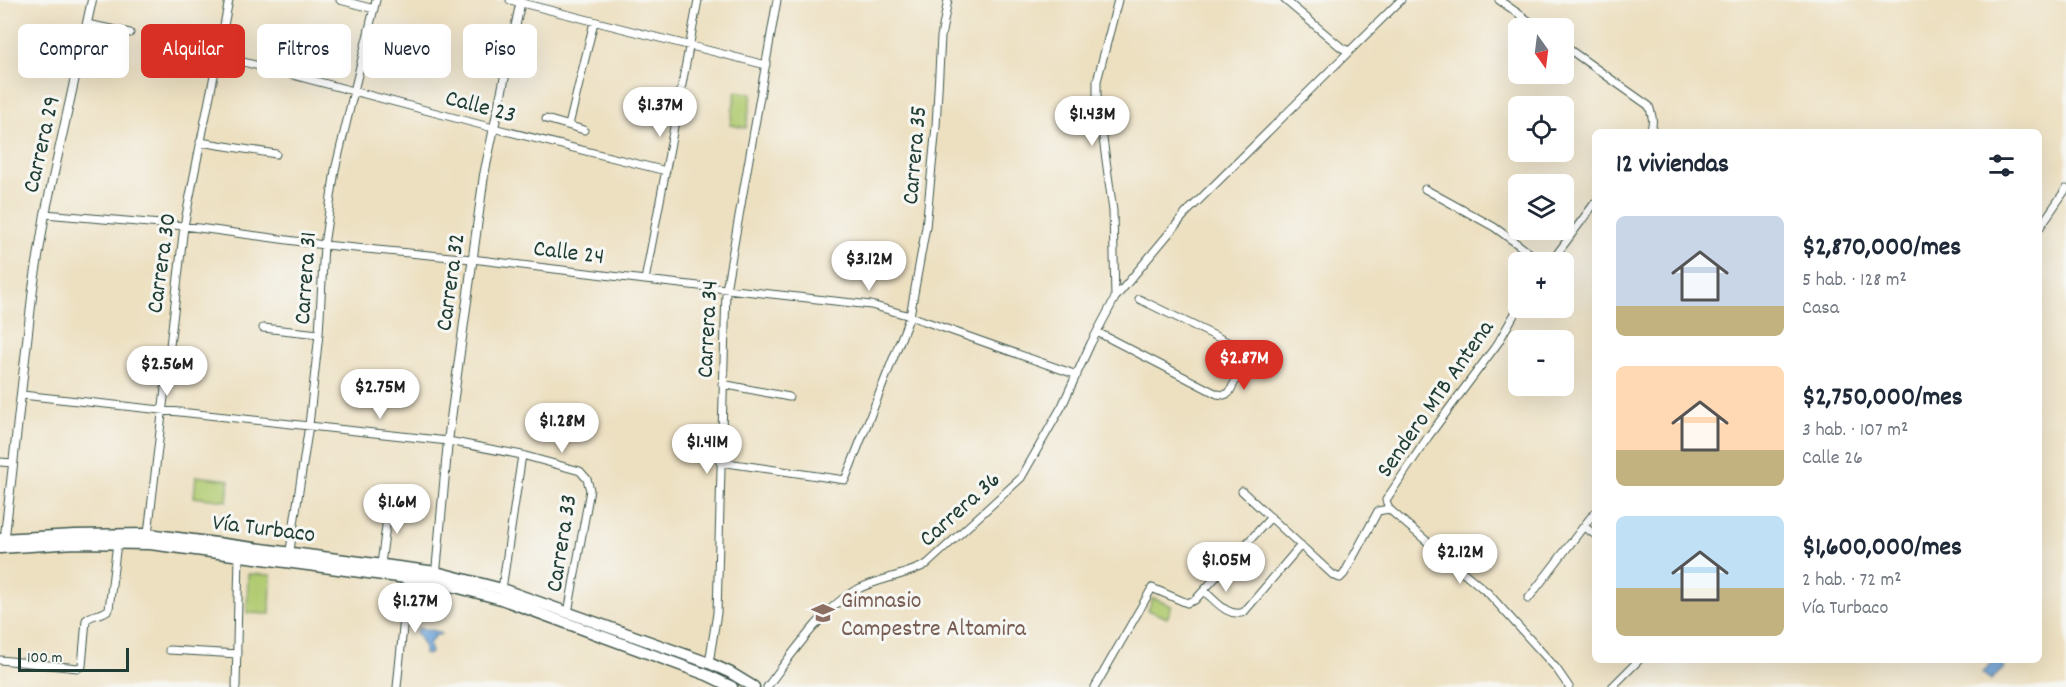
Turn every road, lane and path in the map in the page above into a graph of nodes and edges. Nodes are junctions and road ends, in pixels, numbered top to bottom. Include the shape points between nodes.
1 (92, 0) edge
2 (229, 0) edge
3 (340, 0) edge
4 (376, 0) edge
5 (510, 0) edge
6 (698, 0) edge
7 (777, 0) edge
8 (948, 0) edge
9 (1118, 0) edge
10 (1285, 0) edge
11 (1401, 0) edge
12 (1499, 0) edge
13 (521, 1) edge
14 (374, 9) junction
15 (1525, 18) edge
16 (594, 22) junction
17 (87, 24) edge
18 (224, 24) edge
19 (690, 47) junction
20 (1350, 51) junction
21 (1574, 53) edge
22 (245, 62) edge
23 (766, 65) junction
24 (75, 78) edge
25 (213, 78) edge
26 (354, 91) junction
27 (546, 119) dead end
28 (569, 125) junction
29 (493, 128) junction
30 (1651, 129) edge
31 (584, 130) dead end
32 (200, 142) junction
33 (276, 154) dead end
34 (666, 171) junction
35 (1425, 189) dead end
36 (2066, 189) edge
37 (1592, 207) edge
38 (45, 214) junction
39 (2042, 224) edge
40 (184, 226) junction
41 (324, 244) junction
42 (1528, 252) edge
43 (1558, 252) edge
44 (472, 259) junction
45 (645, 280) junction
46 (726, 290) junction
47 (1115, 298) junction
48 (1139, 299) dead end
49 (910, 316) junction
50 (1512, 318) edge
51 (263, 328) dead end
52 (1097, 332) junction
53 (319, 334) junction
54 (1077, 375) junction
55 (722, 384) junction
56 (22, 395) junction
57 (789, 397) dead end
58 (161, 409) junction
59 (309, 425) junction
60 (448, 441) junction
61 (522, 456) junction
62 (0, 462) edge
63 (720, 462) junction
64 (13, 463) junction
65 (1242, 491) dead end
66 (389, 503) dead end
67 (1389, 509) junction
68 (1272, 516) junction
69 (1592, 516) edge
70 (1585, 527) junction
71 (1592, 532) edge
72 (148, 534) junction
73 (49, 540) junction
74 (2, 543) edge
75 (117, 543) junction
76 (1301, 545) junction
77 (239, 550) junction
78 (289, 557) junction
79 (381, 564) junction
80 (436, 572) junction
81 (408, 579) junction
82 (502, 589) junction
83 (1204, 591) junction
84 (1528, 599) dead end
85 (568, 613) junction
86 (169, 650) dead end
87 (237, 654) junction
88 (0, 660) edge
89 (709, 663) junction
90 (1636, 663) edge
91 (236, 687) edge
92 (397, 687) edge
93 (732, 687) edge
94 (754, 687) edge
95 (767, 687) edge
96 (1095, 687) edge
97 (1569, 687) edge
98 (1612, 687) edge

1 - 17 street, Carrera 29
2 - 18 street, Carrera 30
3 - 14 street
4 - 14 street, Carrera 31
5 - 13 street
6 - 19 street
7 - 23 street, Carrera 34
8 - 49 street, Carrera 35 via 941,37 926,226
9 - 47 street via 1097,81 1113,211
10 - 20 street
11 - 20 street
12 - 15 street
13 - 16 street
13 - 29 street, Carrera 32
14 - 26 street, Carrera 31
16 - 19 street
16 - 28 street
19 - 23 street
19 - 34 street
20 - 47 street via 1186,213
21 - 30 street via 1649,106
22 - 26 street, Calle 23
23 - 46 street, Carrera 34
24 - 38 street, Carrera 29
25 - 32 street, Carrera 30
26 - 29 street, Calle 23
26 - 41 street, Carrera 31 via 335,170
27 - 28 street
28 - 31 street
29 - 34 street, Calle 23
29 - 44 street, Carrera 32
32 - 33 street
32 - 40 street, Carrera 30
34 - 45 street
35 - 42 street via 1494,227
36 - 39 street
37 - 43 street
38 - 40 street, Calle 24
38 - 56 street, Carrera 29
40 - 41 street, Calle 24
40 - 58 street, Carrera 30
41 - 44 street, Calle 24
41 - 53 street, Carrera 31
44 - 45 street, Calle 24
44 - 60 street, Carrera 32
45 - 46 street, Calle 24
46 - 49 street, Calle 24 via 871,305
46 - 55 street, Carrera 34
47 - 52 street, Carrera 36
48 - 52 street via 1244,350 1246,361 1229,393 1216,394
49 - 54 street, Calle 24
49 - 63 street, Carrera 35 via 845,480
50 - 67 street, Sendero MTB Antena via 1395,485 1386,500
51 - 53 street
52 - 54 street, Carrera 36
53 - 59 street, Carrera 31
54 - 95 street, Carrera 36 via 1021,478 927,564 911,573 858,589 837,603
55 - 57 street
55 - 63 street, Carrera 34
56 - 58 street
56 - 64 street, Carrera 29
58 - 59 street
58 - 72 street, Carrera 30
59 - 60 street
59 - 78 street, Carrera 31
60 - 61 street
60 - 80 street, Carrera 32
61 - 82 street
61 - 85 street, Carrera 33 via 580,471 587,479 590,490
62 - 64 street
63 - 89 street, Carrera 34 via 717,612
64 - 74 street, Carrera 29
65 - 68 street
66 - 79 street
67 - 76 street via 1378,511 1340,578
67 - 97 street, Sendero MTB Antena via 1488,593
68 - 76 street
68 - 83 street
69 - 70 street
70 - 71 street
70 - 84 street
72 - 73 highway, Vía Turbaco
72 - 77 highway, Vía Turbaco
73 - 74 highway, Vía Turbaco
73 - 75 highway, Vía Turbaco
75 - 77 highway, Vía Turbaco
75 - 88 street via 109,609 86,620 82,666
76 - 83 street via 1244,612 1229,612
77 - 78 highway, Vía Turbaco
77 - 87 street
78 - 79 highway, Vía Turbaco
78 - 81 highway, Vía Turbaco
79 - 80 highway, Vía Turbaco
80 - 82 highway, Vía Turbaco
81 - 92 street
81 - 93 highway, Vía Turbaco via 501,599
82 - 85 highway, Vía Turbaco
83 - 96 street via 1187,603 1152,588
85 - 89 highway, Vía Turbaco
86 - 87 street
87 - 91 street
89 - 94 highway, Vía Turbaco
90 - 98 street

